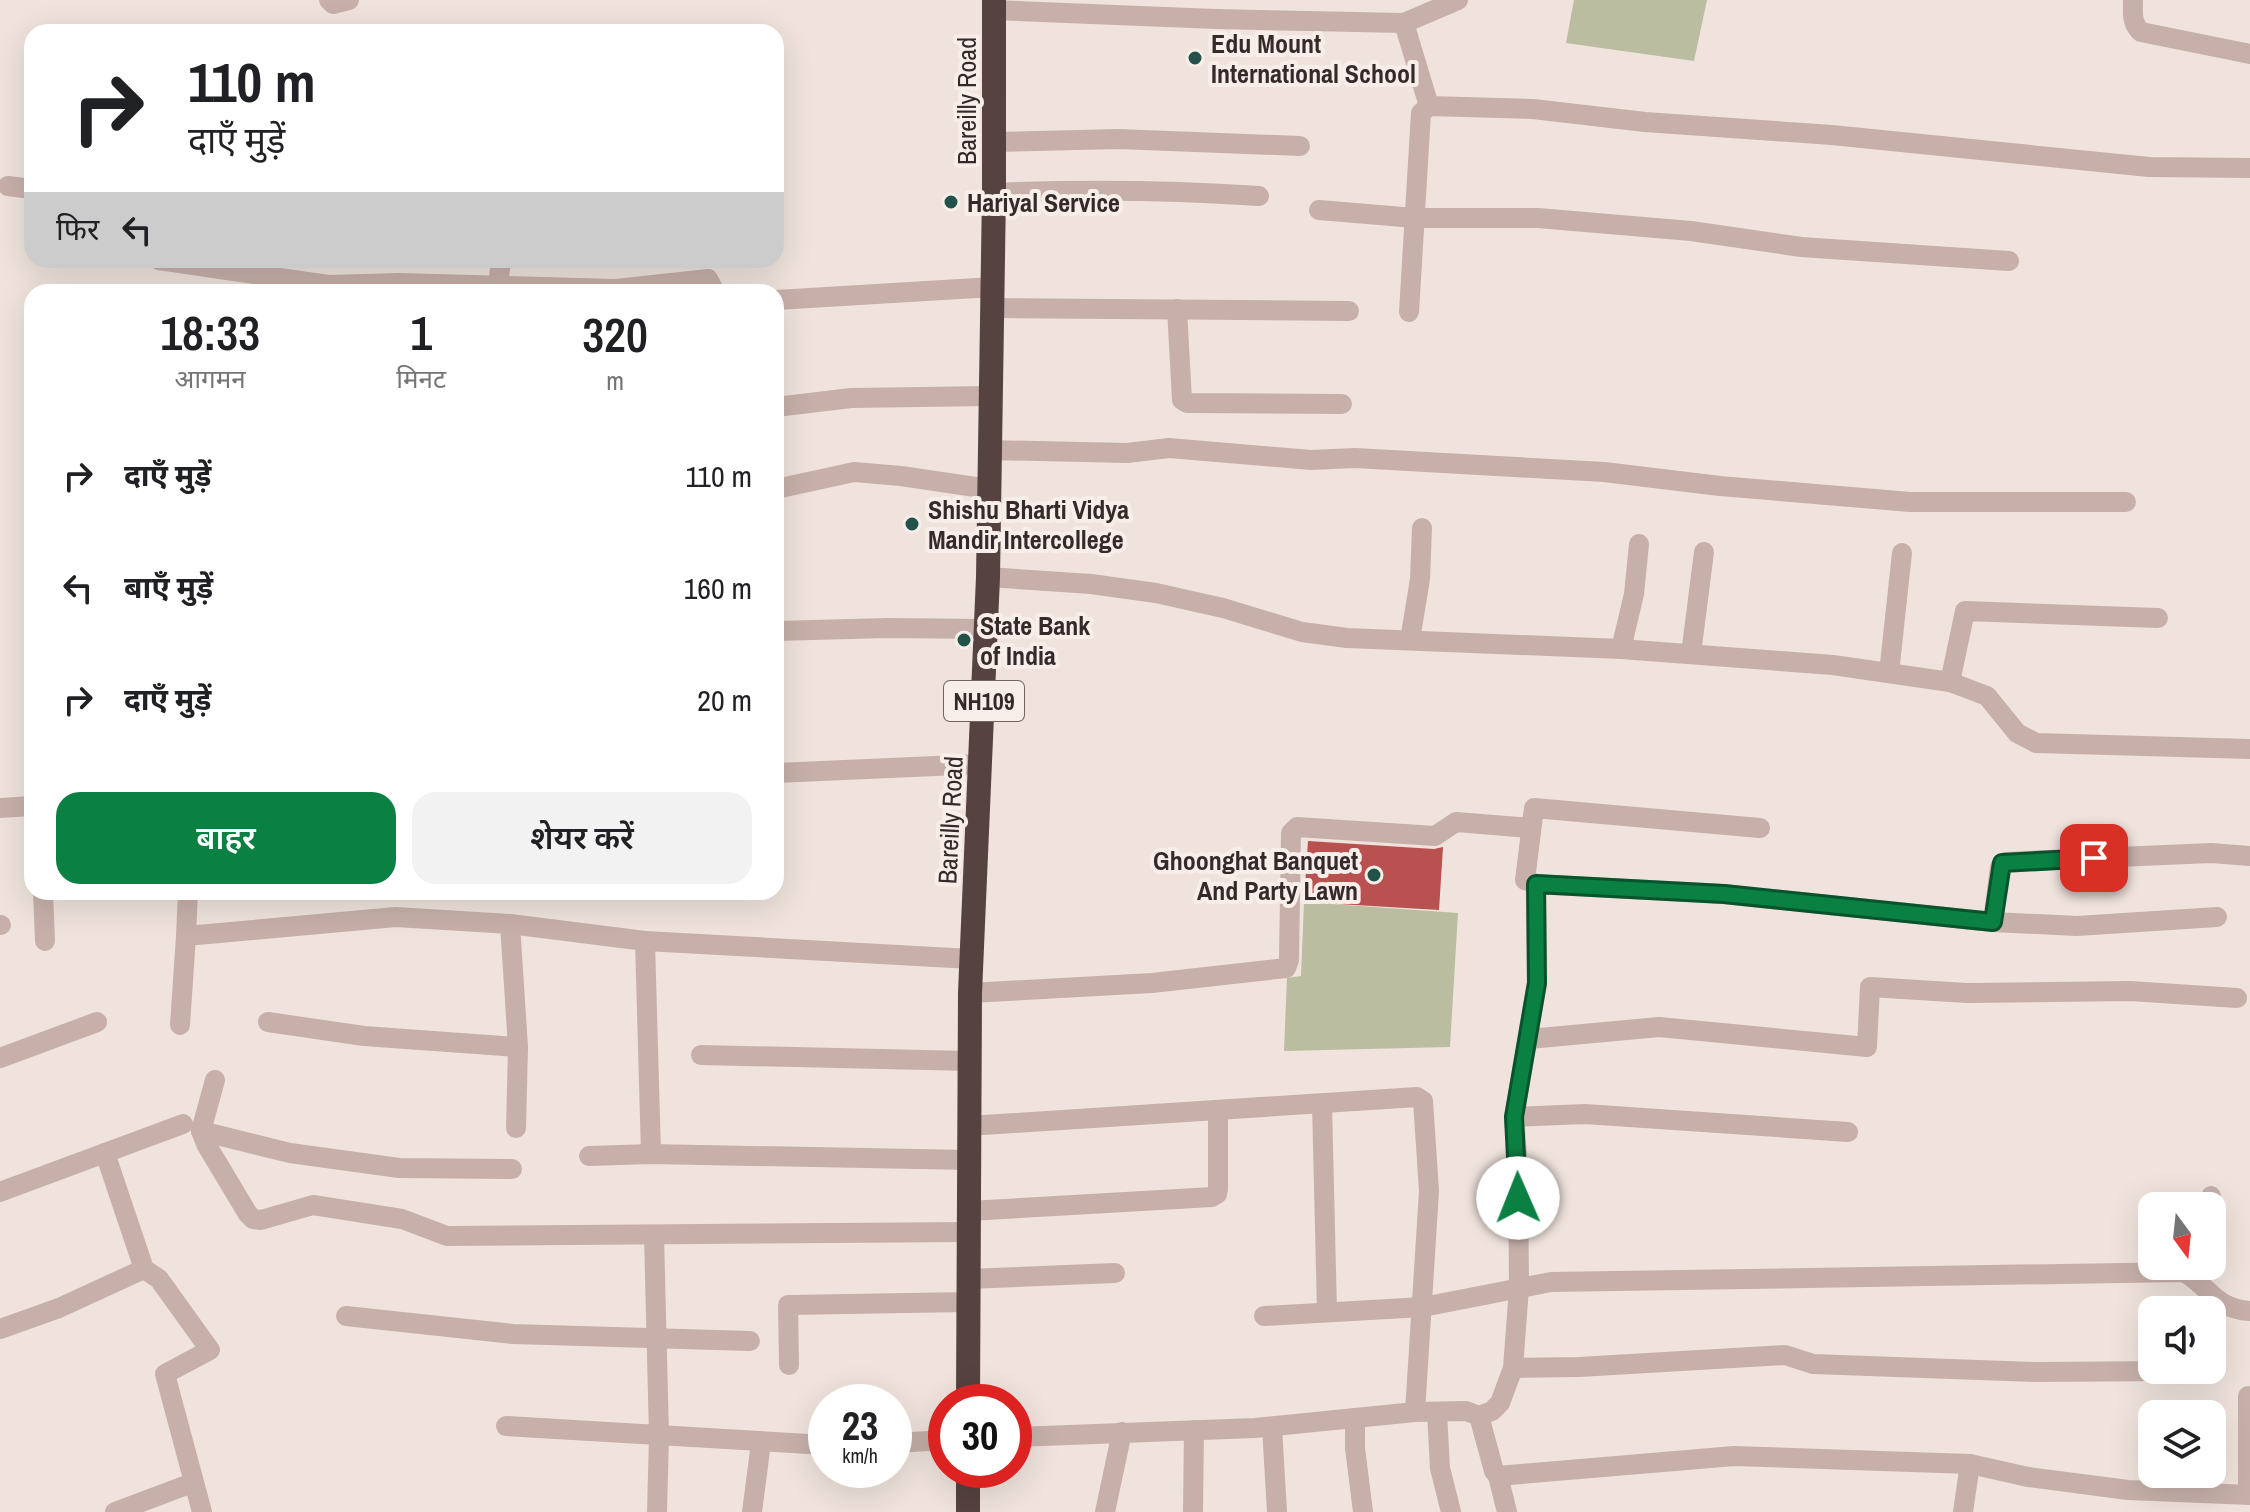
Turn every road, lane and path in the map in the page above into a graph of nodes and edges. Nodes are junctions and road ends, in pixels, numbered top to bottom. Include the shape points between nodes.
1 (329, 0) edge
2 (349, 0) edge
3 (1458, 0) edge
4 (2133, 0) edge
5 (994, 5) edge
6 (1084, 6) edge
7 (1404, 23) junction
8 (2250, 54) edge
9 (1429, 106) junction
10 (995, 142) junction
11 (1300, 146) dead end
12 (2250, 168) edge
13 (8, 186) dead end
14 (24, 188) edge
15 (994, 193) junction
16 (1259, 196) dead end
17 (1319, 210) dead end
18 (1415, 218) junction
19 (2009, 261) dead end
20 (281, 269) edge
21 (317, 284) edge
22 (387, 284) edge
23 (432, 284) edge
24 (662, 284) edge
25 (711, 284) edge
26 (993, 298) junction
27 (784, 300) edge
28 (1177, 309) junction
29 (1349, 311) dead end
30 (1409, 312) dead end
31 (990, 396) junction
32 (1342, 404) dead end
33 (784, 406) edge
34 (989, 450) junction
35 (784, 487) edge
36 (989, 489) junction
37 (2126, 502) dead end
38 (1422, 528) dead end
39 (1639, 544) dead end
40 (1704, 552) dead end
41 (1902, 553) dead end
42 (988, 577) junction
43 (2158, 618) dead end
44 (986, 629) junction
45 (784, 631) edge
46 (1410, 640) junction
47 (1621, 649) junction
48 (1691, 654) junction
49 (1889, 673) junction
50 (1950, 682) junction
51 (2250, 749) edge
52 (981, 764) junction
53 (784, 773) edge
54 (24, 806) edge
55 (0, 808) edge
56 (1531, 828) junction
57 (1760, 828) dead end
58 (2250, 856) edge
59 (1536, 884) junction
60 (43, 900) edge
61 (188, 900) edge
62 (2217, 917) dead end
63 (1993, 922) junction
64 (510, 924) junction
65 (186, 936) junction
66 (45, 941) dead end
67 (645, 941) junction
68 (971, 959) junction
69 (970, 993) junction
70 (2237, 998) dead end
71 (97, 1022) dead end
72 (268, 1022) dead end
73 (180, 1025) dead end
74 (1529, 1039) junction
75 (518, 1047) junction
76 (701, 1055) dead end
77 (0, 1058) edge
78 (969, 1061) junction
79 (215, 1080) dead end
80 (1322, 1104) junction
81 (1218, 1111) junction
82 (1514, 1117) junction
83 (968, 1126) junction
84 (192, 1128) junction
85 (516, 1128) dead end
86 (1848, 1132) dead end
87 (105, 1153) junction
88 (651, 1154) junction
89 (589, 1156) dead end
90 (969, 1160) junction
91 (512, 1169) dead end
92 (0, 1192) edge
93 (969, 1222) junction
94 (654, 1235) junction
95 (144, 1269) junction
96 (1115, 1273) dead end
97 (2138, 1273) edge
98 (2201, 1280) edge
99 (1519, 1288) junction
100 (968, 1290) junction
101 (1423, 1307) junction
102 (2250, 1311) edge
103 (1327, 1312) junction
104 (346, 1316) dead end
105 (1264, 1316) dead end
106 (0, 1329) edge
107 (656, 1339) junction
108 (750, 1341) dead end
109 (789, 1365) dead end
110 (1513, 1368) junction
111 (2138, 1371) edge
112 (968, 1384) edge
113 (2248, 1396) edge
114 (1415, 1412) junction
115 (1437, 1412) junction
116 (1479, 1416) junction
117 (1355, 1418) junction
118 (506, 1426) dead end
119 (1272, 1427) junction
120 (1194, 1430) junction
121 (1122, 1432) junction
122 (659, 1436) junction
123 (1032, 1436) edge
124 (761, 1443) junction
125 (808, 1444) edge
126 (1970, 1464) junction
127 (1498, 1476) junction
128 (192, 1483) junction
129 (968, 1488) edge
130 (2249, 1495) edge
131 (2177, 1502) edge
132 (115, 1512) edge
133 (202, 1512) edge
134 (657, 1512) edge
135 (752, 1512) edge
136 (968, 1512) edge
137 (1105, 1512) edge
138 (1193, 1512) edge
139 (1277, 1512) edge
140 (1363, 1512) edge
141 (1451, 1512) edge
142 (1507, 1512) edge
143 (1963, 1512) edge

1 - 2 street
3 - 7 street
4 - 8 street via 2134,26 2141,32
5 - 6 street
5 - 10 highway, Bareilly Road / NH109
6 - 7 street via 1216,19
7 - 9 street
9 - 12 street via 1533,109 2149,167
9 - 18 street via 1421,113
10 - 11 street via 1118,139
10 - 15 highway, Bareilly Road / NH109
13 - 14 street
15 - 16 street via 1177,191
15 - 26 highway, Bareilly Road / NH109
17 - 18 street
18 - 19 street via 1538,218 1801,247
18 - 30 street
20 - 21 street
22 - 23 street
24 - 25 street via 708,279
26 - 27 street
26 - 28 street
26 - 31 highway, Bareilly Road / NH109
28 - 29 street
28 - 32 street via 1182,400 1187,403
31 - 33 street via 851,398
31 - 34 highway, Bareilly Road / NH109
34 - 36 highway, Bareilly Road / NH109
34 - 37 street via 1127,453 1169,448 1311,460 1604,472 1910,502
35 - 36 street via 854,472
36 - 42 highway, Bareilly Road / NH109
38 - 46 street
39 - 47 street
40 - 48 street
41 - 49 street
42 - 44 highway, Bareilly Road / NH109
42 - 46 street via 1156,593 1302,632
43 - 50 street via 1965,611
44 - 45 street
44 - 52 highway, Bareilly Road / NH109
46 - 47 street
47 - 48 street
48 - 49 street
49 - 50 street
50 - 51 street via 1987,696 2017,733 2036,743
52 - 53 street
52 - 68 highway, Bareilly Road / NH109
54 - 55 street
56 - 57 street via 1532,812 1538,807
56 - 59 street via 1525,880
56 - 69 street via 1456,822 1435,836 1297,827 1291,833 1286,968 1152,983
58 - 63 street via 2006,862 2000,867
59 - 63 street via 1724,894
59 - 74 street via 1537,983
60 - 66 street
61 - 65 street
62 - 63 street via 2077,926
64 - 65 street via 396,917
64 - 67 street
64 - 75 street
65 - 73 street
67 - 68 street
67 - 88 street
68 - 69 highway, Bareilly Road / NH109
69 - 78 highway, Bareilly Road / NH109
70 - 74 street via 1870,987 1867,1047 1659,1027
71 - 77 street
72 - 75 street via 364,1036
74 - 82 street
75 - 85 street
76 - 78 street
78 - 83 highway, Bareilly Road / NH109
79 - 84 street
80 - 81 street
80 - 101 street via 1417,1097 1423,1101 1429,1191
80 - 103 street
81 - 83 street
81 - 93 street via 1218,1189 1212,1197
82 - 86 street via 1585,1114
82 - 99 street
83 - 90 highway, Bareilly Road / NH109
84 - 87 street
84 - 91 street via 290,1153 399,1168
84 - 94 street via 253,1219 313,1205 402,1219 447,1236
87 - 92 street
87 - 95 street
88 - 89 street
88 - 90 street
90 - 93 highway, Bareilly Road / NH109
93 - 94 street
93 - 100 highway, Bareilly Road / NH109
94 - 107 street
95 - 106 street
95 - 128 street via 159,1279 210,1350 165,1374
96 - 100 street
97 - 99 street via 1551,1282
98 - 102 street via 2218,1302
99 - 101 street
99 - 110 street
100 - 109 street via 788,1305
100 - 112 highway, Bareilly Road / NH109
101 - 103 street
101 - 114 street
103 - 105 street
104 - 107 street via 513,1334
107 - 108 street
107 - 122 street
110 - 111 street via 1785,1355 1813,1364
110 - 116 street via 1500,1403
113 - 130 street
114 - 115 street
114 - 117 street
115 - 116 street
115 - 141 street via 1440,1468
116 - 127 street
117 - 119 street
117 - 140 street
118 - 122 street
119 - 120 street
119 - 139 street
120 - 121 street
120 - 138 street
121 - 123 street
121 - 137 street
122 - 124 street
122 - 134 street
124 - 125 street
124 - 135 street
126 - 127 street via 1734,1456
126 - 131 street
126 - 143 street
127 - 142 street
128 - 132 street
128 - 133 street
129 - 136 highway
130 - 131 street

